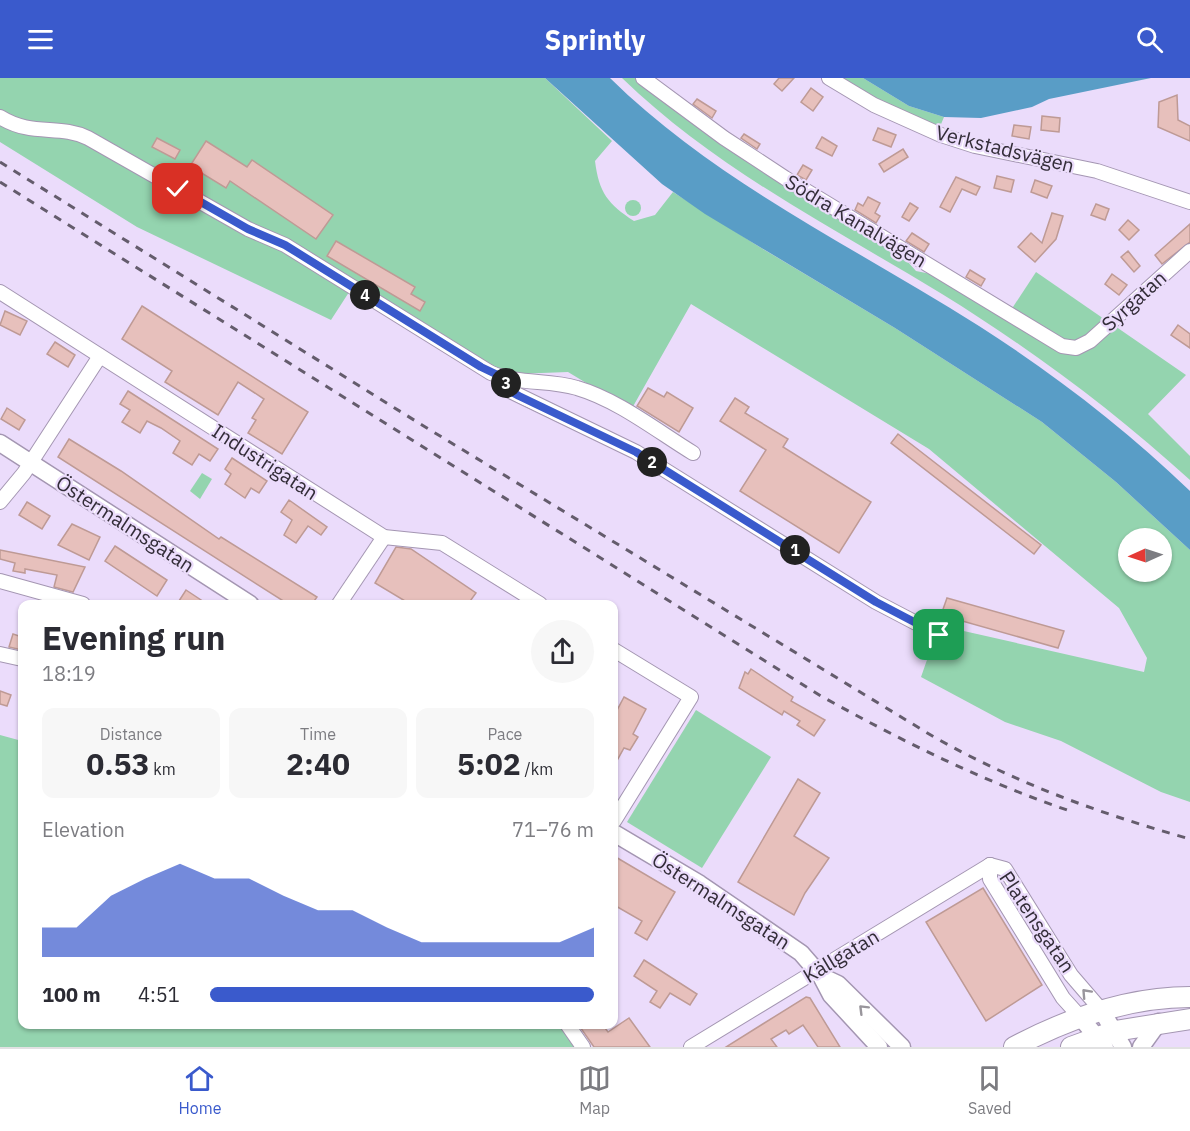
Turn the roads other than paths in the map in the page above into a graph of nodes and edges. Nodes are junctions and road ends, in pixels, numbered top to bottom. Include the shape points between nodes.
1 (643, 78) edge
2 (829, 78) edge
3 (0, 117) edge
4 (1190, 202) edge
5 (1190, 251) edge
6 (0, 292) edge
7 (1076, 348) joint
8 (100, 356) junction
9 (504, 378) junction
10 (0, 443) edge
11 (693, 453) dead end
12 (30, 463) junction
13 (0, 502) edge
14 (384, 537) junction
15 (0, 581) edge
16 (69, 600) edge
17 (244, 600) edge
18 (342, 600) edge
19 (534, 600) edge
20 (939, 635) dead end
21 (618, 652) edge
22 (0, 654) edge
23 (18, 658) edge
24 (618, 814) edge
25 (618, 835) edge
26 (990, 865) junction
27 (819, 973) junction
28 (1190, 997) edge
29 (1101, 1011) junction
30 (1082, 1018) junction
31 (1190, 1019) edge
32 (1159, 1022) junction
33 (570, 1029) edge
34 (1110, 1042) edge
35 (583, 1047) edge
36 (691, 1047) edge
37 (879, 1047) edge
38 (902, 1047) edge
39 (1014, 1047) edge
40 (1071, 1047) edge
41 (1141, 1047) edge

1 - 7 street, Södra Kanalvägen via 785,178 1055,342
2 - 4 street, Verkstadsvägen via 873,105 941,135 975,146 1097,171
3 - 9 street via 25,129 88,138 248,229 285,245
5 - 7 street, Syrgatan via 1090,341
6 - 8 street, Industrigatan
8 - 12 street
8 - 14 street, Industrigatan
9 - 11 street via 555,383 590,393
9 - 20 street via 510,391 636,452 876,602
10 - 12 street, Östermalmsgatan
12 - 13 street
12 - 17 street, Östermalmsgatan
14 - 18 street
14 - 19 street, Industrigatan via 442,543
15 - 16 street
21 - 24 street via 690,697
22 - 23 street
25 - 27 street, Östermalmsgatan via 787,942
26 - 27 street, Källgatan
29 -> 26 street, Platensgatan via 1071,975 1005,869
26 - 30 street, Platensgatan via 990,879 1063,998
27 - 36 street, Källgatan
27 - 37 street, Östermalmsgatan via 831,995
38 -> 27 street, Östermalmsgatan via 838,984
28 - 29 main road via 1144,1000
28 - 34 main road via 1125,1019
29 - 30 main road
29 - 34 street, Platensgatan
30 - 34 street, Platensgatan
30 - 39 main road
31 - 32 main road
32 - 34 main road
32 - 41 street
33 - 35 street
34 - 40 main road

